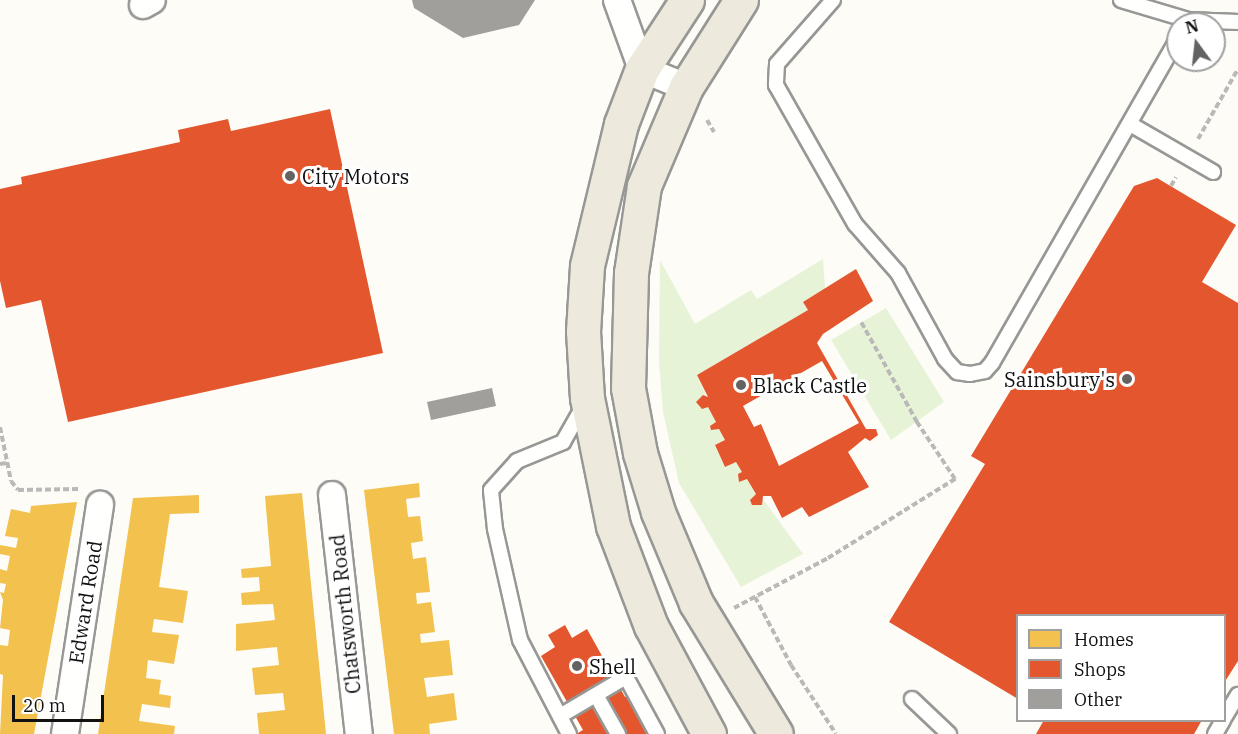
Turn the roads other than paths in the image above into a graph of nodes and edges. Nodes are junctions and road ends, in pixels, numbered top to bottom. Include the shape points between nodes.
1 (617, 0) edge
2 (687, 0) edge
3 (741, 0) edge
4 (833, 0) edge
5 (1121, 0) edge
6 (1166, 15) edge
7 (1166, 60) edge
8 (642, 69) junction
9 (686, 87) junction
10 (1130, 124) junction
11 (1213, 172) dead end
12 (587, 398) junction
13 (332, 495) dead end
14 (100, 505) dead end
15 (596, 695) junction
16 (1238, 695) edge
17 (912, 699) dead end
18 (560, 716) junction
19 (1226, 716) edge
20 (65, 734) edge
21 (358, 734) edge
22 (569, 734) edge
23 (618, 734) edge
24 (657, 734) edge
25 (709, 734) edge
26 (776, 734) edge
27 (949, 734) edge

1 - 8 street
2 - 8 main road
3 - 9 main road
4 - 10 lane via 777,64 777,85 855,224 898,273 945,359 957,372 985,371 992,363
5 - 6 lane
7 - 10 lane
8 - 9 street
8 - 12 main road via 605,178 586,266 583,331
9 - 26 main road via 644,186 631,273 628,388 640,453 658,512 707,622
10 - 11 lane
12 - 18 lane via 563,442 517,461 491,490 495,529 520,640
12 - 25 main road via 613,526 651,626
13 - 21 street, Chatsworth Road
14 - 20 street, Edward Road
15 - 18 lane
15 - 23 lane
15 - 24 lane via 626,677
16 - 19 lane
17 - 27 lane
18 - 22 lane

